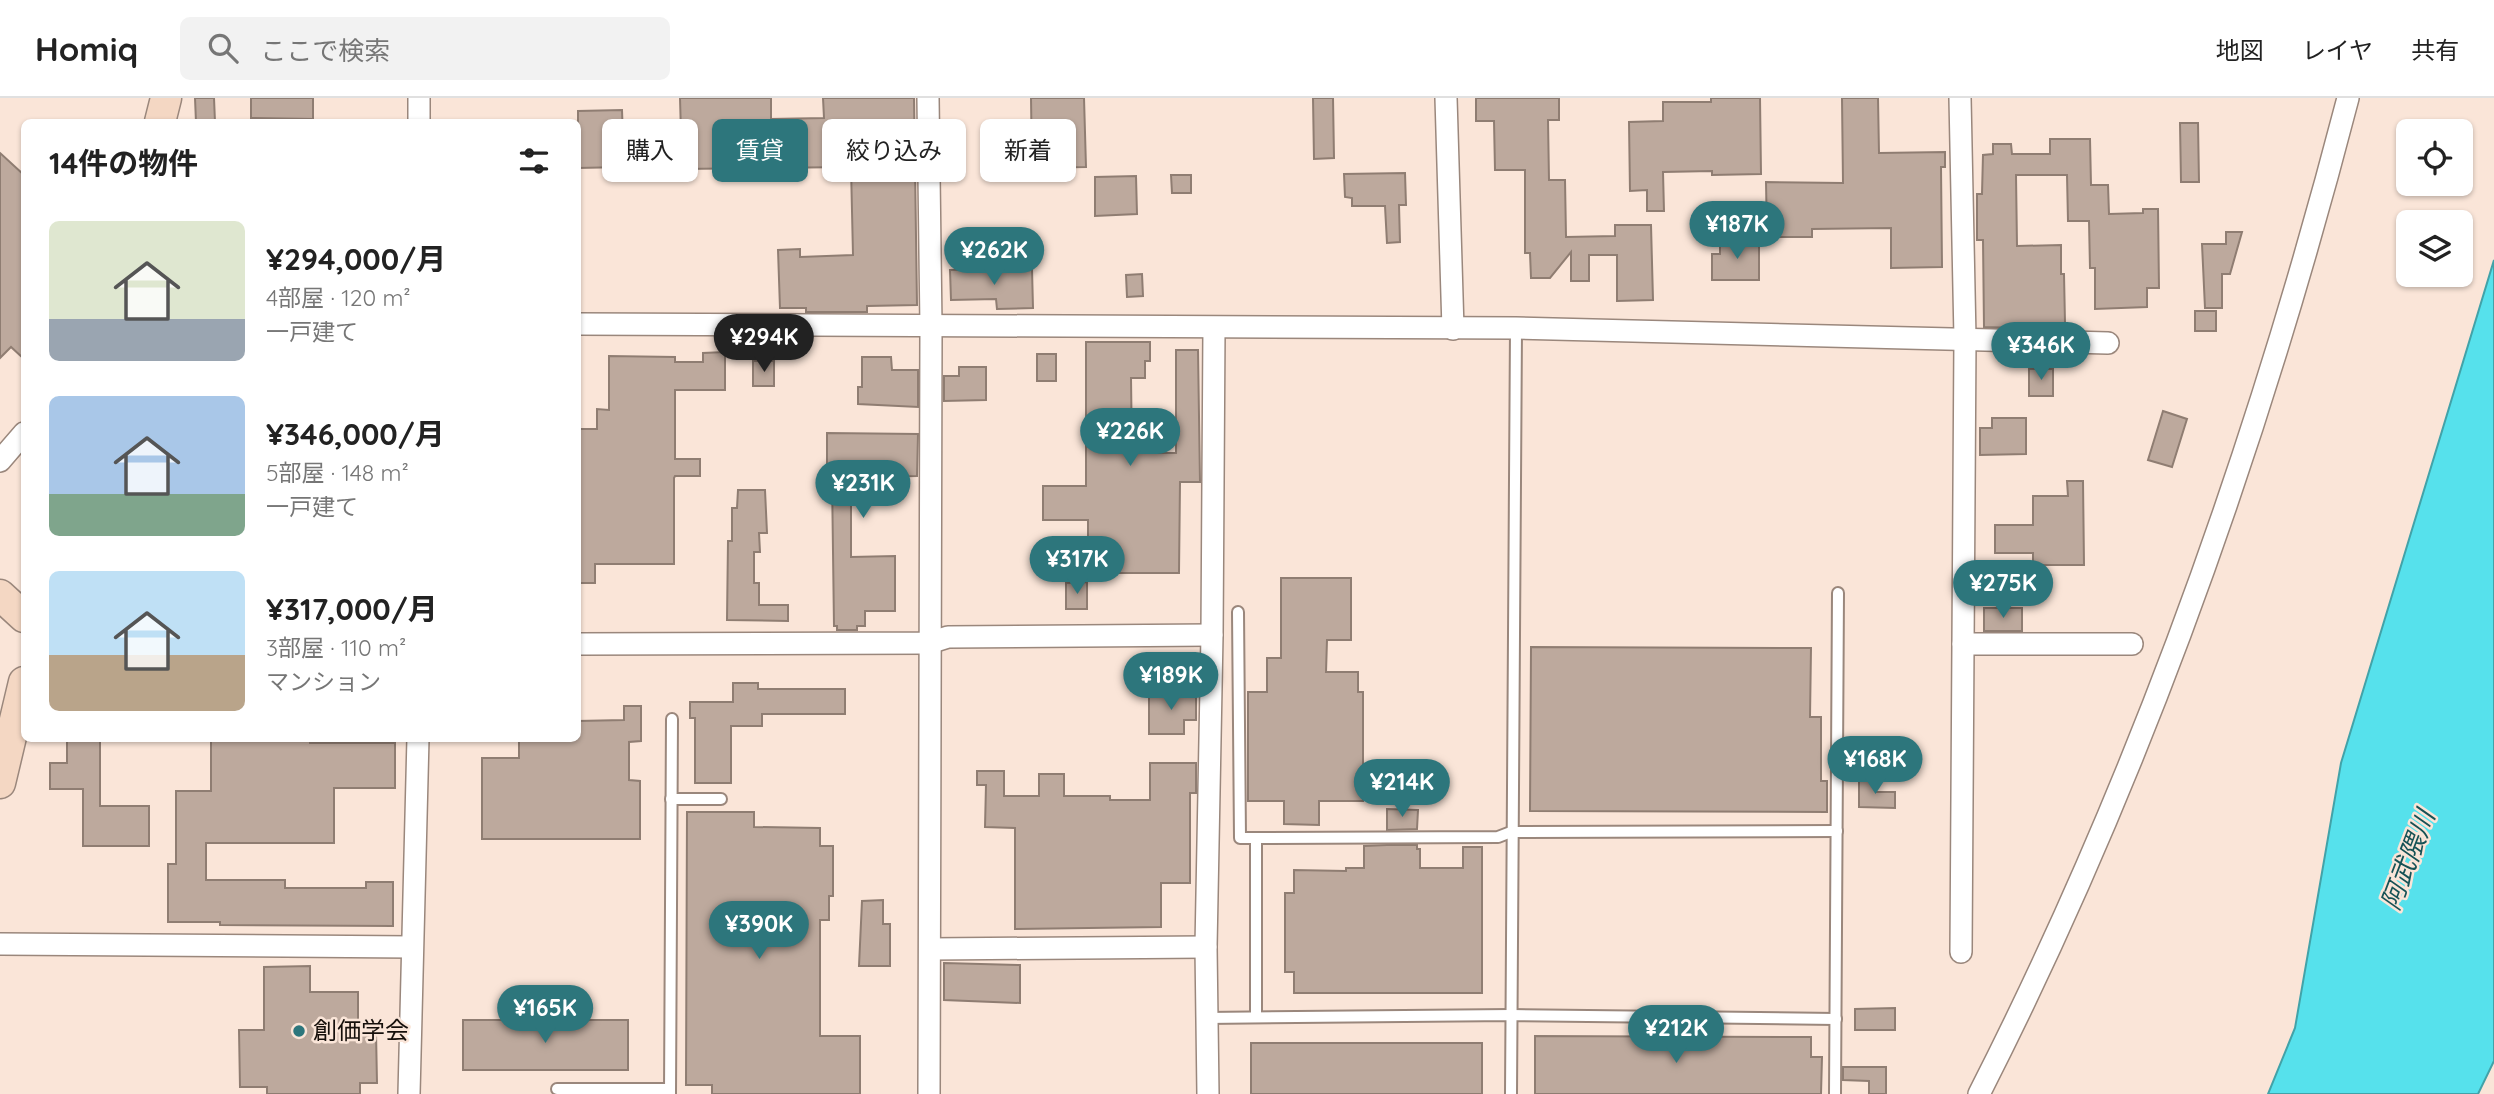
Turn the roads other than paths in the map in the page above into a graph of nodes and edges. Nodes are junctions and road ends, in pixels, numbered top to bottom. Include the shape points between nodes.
1 (166, 98) edge
2 (419, 98) edge
3 (928, 98) edge
4 (1446, 98) edge
5 (1960, 98) edge
6 (2348, 98) edge
7 (161, 119) edge
8 (419, 119) edge
9 (581, 324) edge
10 (931, 327) junction
11 (1214, 327) junction
12 (1516, 328) junction
13 (1453, 329) junction
14 (1965, 338) junction
15 (2108, 343) dead end
16 (21, 436) edge
17 (0, 461) edge
18 (1838, 593) dead end
19 (0, 595) edge
20 (1238, 612) dead end
21 (21, 615) edge
22 (1212, 635) junction
23 (581, 643) edge
24 (929, 643) junction
25 (2132, 643) dead end
26 (1963, 644) junction
27 (21, 695) edge
28 (672, 719) dead end
29 (418, 742) edge
30 (0, 783) edge
31 (671, 799) junction
32 (721, 799) dead end
33 (1837, 831) junction
34 (1511, 832) junction
35 (1256, 838) junction
36 (0, 944) edge
37 (412, 947) junction
38 (1206, 947) junction
39 (930, 949) junction
40 (1961, 952) dead end
41 (1511, 1015) junction
42 (1256, 1017) junction
43 (1206, 1018) junction
44 (1836, 1019) junction
45 (557, 1089) dead end
46 (670, 1091) edge
47 (409, 1094) edge
48 (929, 1094) edge
49 (1208, 1094) edge
50 (1511, 1094) edge
51 (1835, 1094) edge
52 (1979, 1094) edge

1 - 7 street
2 - 8 street
3 - 10 street
4 - 13 street
5 - 14 street
6 - 52 street via 2282,334 2204,572 2125,779
9 - 10 street
10 - 11 street
10 - 24 street
11 - 13 street
11 - 22 street
12 - 13 street
12 - 14 street
12 - 34 lane
14 - 15 street
14 - 26 street
16 - 17 street
18 - 33 lane
19 - 21 street
20 - 35 lane via 1240,838
22 - 24 street via 948,637
22 - 38 street
23 - 24 street
24 - 39 street
25 - 26 street
26 - 40 street
27 - 30 street
28 - 31 lane
29 - 37 street
31 - 32 lane
31 - 46 lane
33 - 34 lane
33 - 44 lane
34 - 35 lane via 1498,836
34 - 41 lane
35 - 42 lane
36 - 37 street
37 - 47 street
38 - 39 street
38 - 43 street
39 - 48 street
41 - 42 lane
41 - 44 lane
41 - 50 lane
42 - 43 lane
43 - 49 street
44 - 51 lane
45 - 46 lane

